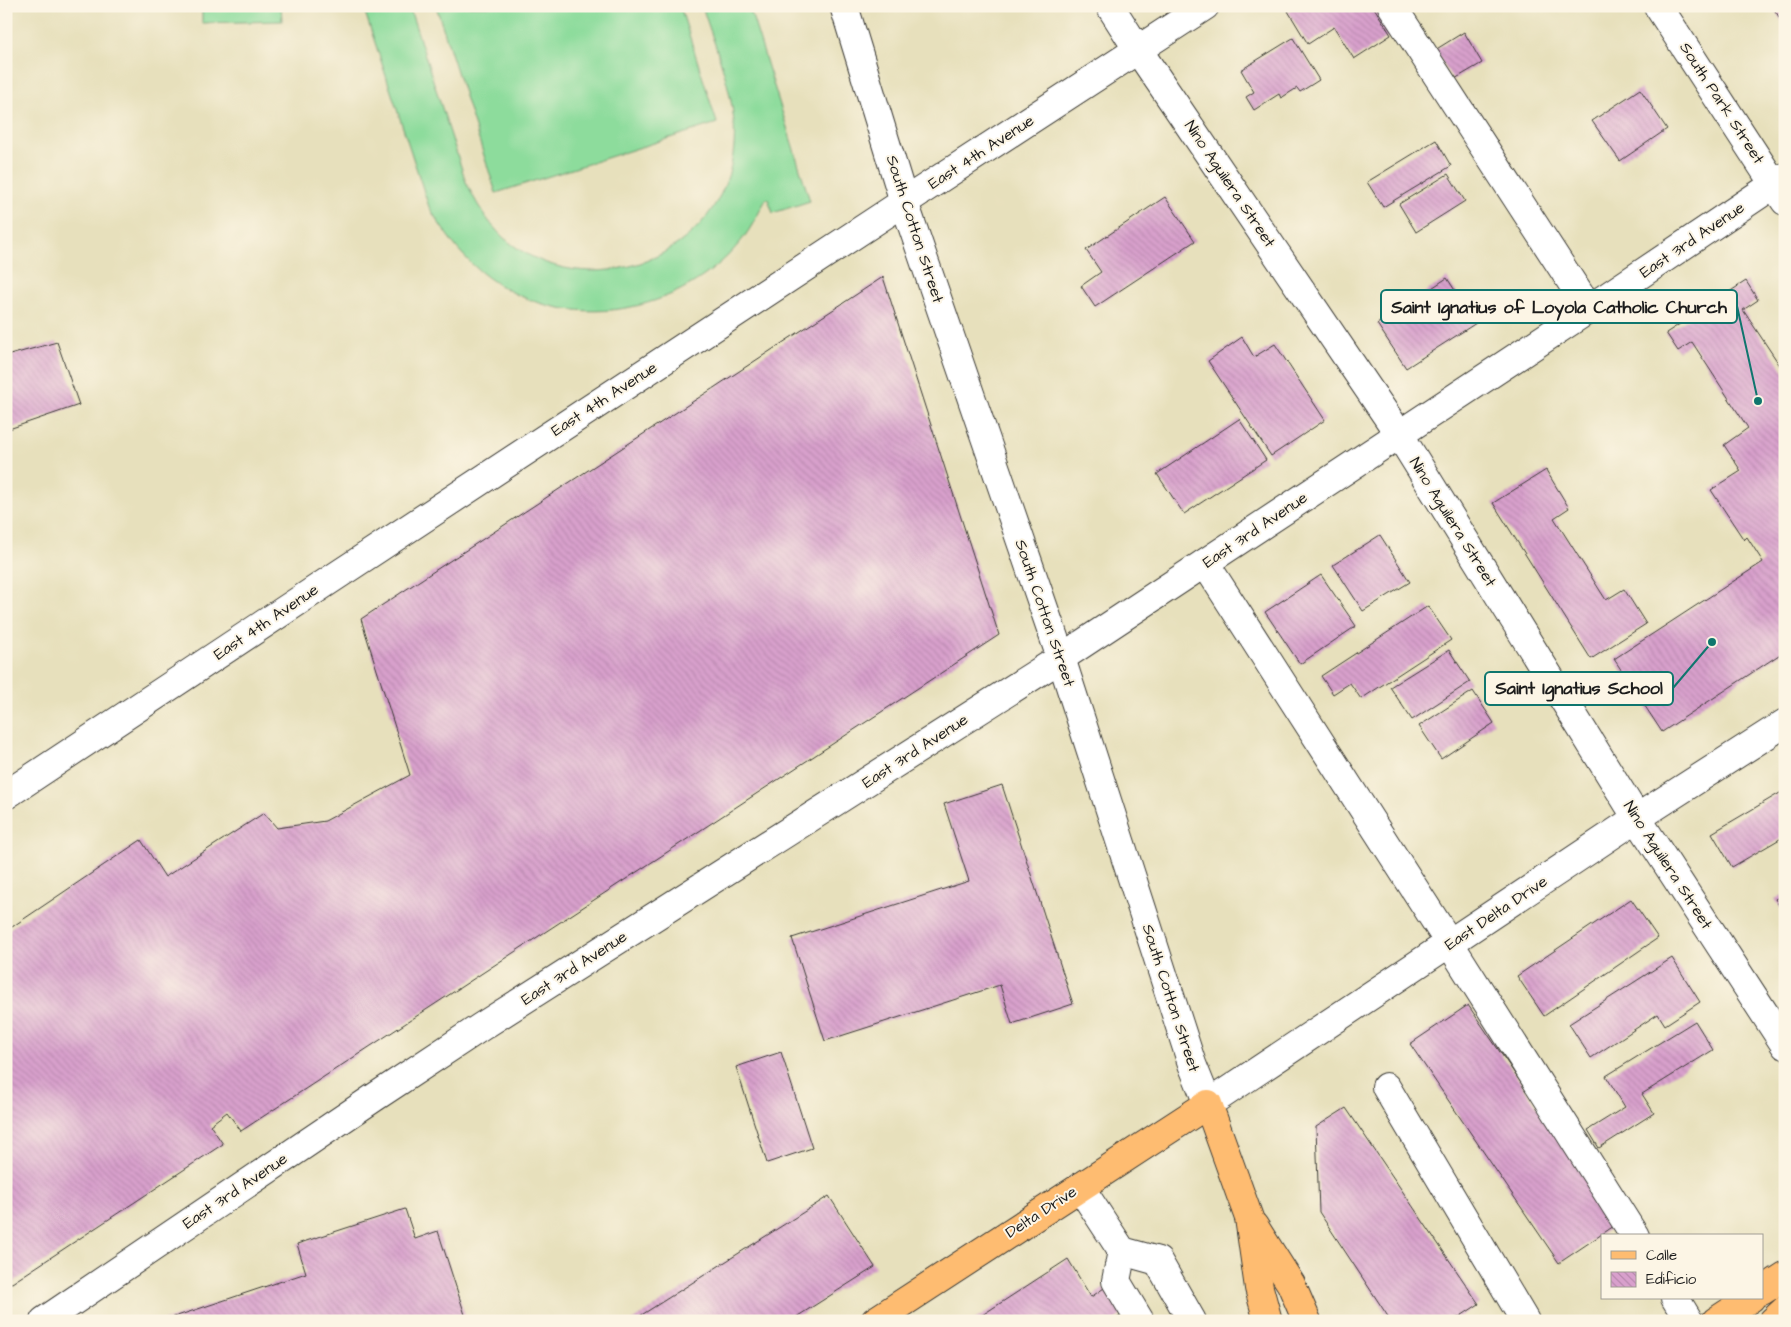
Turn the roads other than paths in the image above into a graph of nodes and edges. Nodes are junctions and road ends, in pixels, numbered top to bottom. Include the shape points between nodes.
1 (844, 6) edge
2 (1110, 6) edge
3 (1204, 6) edge
4 (1392, 6) edge
5 (1658, 6) edge
6 (1138, 50) junction
7 (1781, 187) edge
8 (904, 202) junction
9 (1589, 309) junction
10 (1399, 434) junction
11 (1205, 563) junction
12 (1061, 658) junction
13 (1785, 723) edge
14 (6, 795) edge
15 (1637, 818) junction
16 (1450, 944) junction
17 (1785, 1045) edge
18 (1386, 1087) dead end
19 (1208, 1104) junction
20 (1080, 1187) junction
21 (1249, 1218) junction
22 (1634, 1234) edge
23 (1122, 1251) junction
24 (1785, 1276) edge
25 (1764, 1290) edge
26 (1675, 1300) edge
27 (1748, 1300) edge
28 (1785, 1310) edge
29 (1515, 1317) edge
30 (44, 1321) edge
31 (875, 1321) edge
32 (1140, 1321) edge
33 (1192, 1321) edge
34 (1268, 1321) edge
35 (1307, 1321) edge
36 (1689, 1321) edge
37 (1716, 1321) edge
38 (1773, 1321) edge

1 - 8 street, South Cotton Street
2 - 6 street, Nino Aguilera Street
3 - 6 street, East 4th Avenue
4 - 9 street
5 - 7 street, South Park Street
6 - 8 street, East 4th Avenue
6 - 10 street, Nino Aguilera Street
7 - 9 street, East 3rd Avenue
8 - 12 street, South Cotton Street
8 - 14 street, East 4th Avenue
9 - 10 street, East 3rd Avenue
10 - 11 street, East 3rd Avenue
10 - 15 street, Nino Aguilera Street
11 - 12 street, East 3rd Avenue
11 - 16 street
12 - 19 street, South Cotton Street via 1189,1055
12 - 30 street, East 3rd Avenue via 473,1033
13 - 15 street, East Delta Drive
15 - 16 street, East Delta Drive
15 - 17 street, Nino Aguilera Street
16 - 19 street, East Delta Drive
16 - 22 street
18 - 29 street
19 - 20 main road, Delta Drive
19 - 21 main road, South Cotton Street
20 - 23 street
20 - 31 main road, Delta Drive
21 - 34 main road, South Cotton Street via 1259,1288
21 - 35 main road, South Cotton Street via 1291,1284
23 - 32 street via 1116,1281
23 - 33 street via 1158,1261
24 - 25 main road
26 - 36 street
27 - 37 main road
28 - 38 main road

